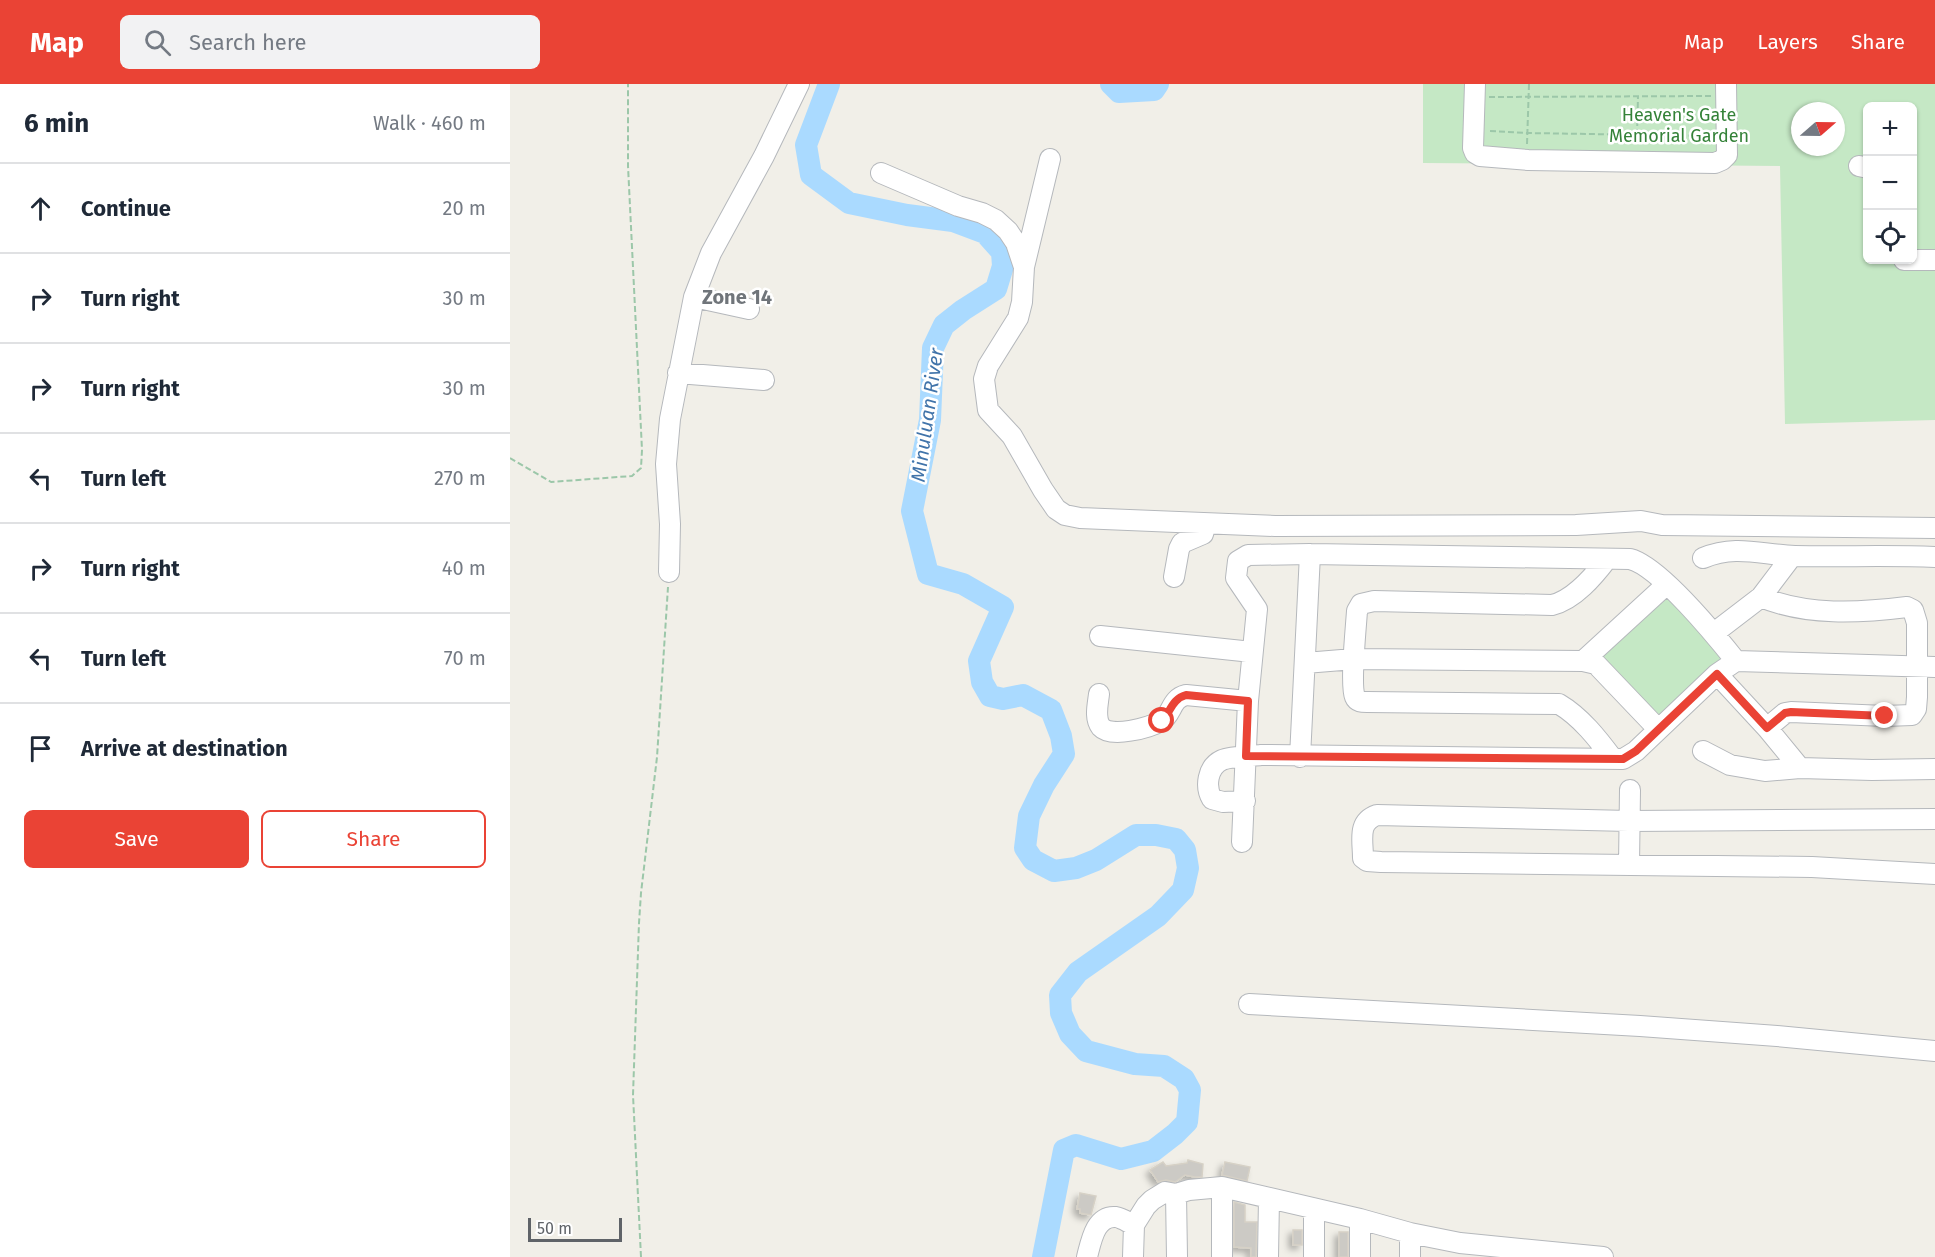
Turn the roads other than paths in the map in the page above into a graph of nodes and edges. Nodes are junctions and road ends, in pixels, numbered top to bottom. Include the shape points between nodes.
1 (799, 84) edge
2 (1474, 90) edge
3 (1726, 90) edge
4 (1050, 159) dead end
5 (881, 173) dead end
6 (1917, 260) edge
7 (1935, 260) edge
8 (1024, 267) junction
9 (694, 297) junction
10 (749, 309) dead end
11 (678, 373) junction
12 (764, 380) dead end
13 (1206, 524) junction
14 (1935, 528) edge
15 (1310, 554) junction
16 (1792, 556) junction
17 (1935, 557) edge
18 (1703, 558) dead end
19 (1607, 559) junction
20 (669, 572) road end
21 (1174, 577) dead end
22 (1667, 584) junction
23 (1761, 597) junction
24 (1714, 633) junction
25 (1100, 636) dead end
26 (1252, 652) junction
27 (1354, 659) junction
28 (1583, 661) junction
29 (1736, 661) junction
30 (1305, 663) junction
31 (1926, 667) edge
32 (1717, 674) junction
33 (1099, 694) dead end
34 (1248, 701) junction
35 (1767, 728) junction
36 (1658, 729) junction
37 (1703, 751) dead end
38 (1246, 756) junction
39 (1300, 757) junction
40 (1613, 759) junction
41 (1800, 768) junction
42 (1935, 769) edge
43 (1630, 790) dead end
44 (1245, 801) junction
45 (1935, 819) edge
46 (1629, 821) junction
47 (1242, 842) dead end
48 (1629, 865) junction
49 (1935, 874) edge
50 (1249, 1004) dead end
51 (1935, 1051) edge
52 (1222, 1187) junction
53 (1176, 1194) junction
54 (1269, 1198) junction
55 (1314, 1209) junction
56 (1360, 1219) junction
57 (1134, 1225) junction
58 (1410, 1233) junction
59 (1460, 1250) edge
60 (1087, 1257) edge
61 (1133, 1257) edge
62 (1177, 1257) edge
63 (1222, 1257) edge
64 (1268, 1257) edge
65 (1314, 1257) edge
66 (1360, 1257) edge
67 (1410, 1257) edge
68 (1603, 1257) edge

1 - 9 street via 711,253
2 - 3 street via 1473,148 1480,156 1714,163 1727,156
4 - 8 street
5 - 8 street via 996,220 1016,243
6 - 7 street
8 - 13 street via 1018,318 988,366 984,380 988,410 1012,436 1042,490 1065,515
9 - 10 street
9 - 11 street
11 - 12 street
11 - 20 street via 666,464
13 - 14 street via 1576,525 1641,521 1662,525
13 - 21 street via 1203,534 1182,543
15 - 19 street
15 - 26 street via 1248,555 1238,561 1236,578 1257,609
15 - 30 street
16 - 17 street
16 - 18 street via 1726,551
16 - 23 street
19 - 22 street via 1639,561
19 - 27 street via 1591,578 1552,605 1366,602 1357,611
22 - 24 street
22 - 28 street
23 - 24 street
23 - 31 street via 1778,604 1839,611 1907,607 1916,615
24 - 29 street
25 - 26 street
26 - 34 street
27 - 28 street
27 - 30 street
27 - 40 street via 1354,695 1358,701 1558,704 1598,739
28 - 36 street via 1596,664
29 - 31 street
29 - 32 street
30 - 39 street
31 - 35 street via 1912,715 1791,712
32 - 35 street
32 - 36 street
33 - 34 street via 1097,711 1101,726 1119,732 1162,721 1172,703 1186,695
34 - 38 street
35 - 41 street
36 - 40 street via 1629,756
37 - 41 street via 1730,765 1765,771
38 - 39 street
38 - 44 street
38 - 44 street via 1222,760 1208,780 1209,794 1215,801
39 - 40 street
41 - 42 street
43 - 46 street
44 - 47 street
45 - 46 street
46 - 48 street
46 - 48 street via 1377,815 1363,825 1363,858
48 - 49 street via 1812,867
50 - 51 street via 1651,1027
52 - 53 street
52 - 54 street
52 - 63 street
53 - 57 street via 1165,1192 1152,1200
53 - 62 street
54 - 55 street
54 - 64 street
55 - 56 street
55 - 65 street
56 - 58 street
56 - 66 street
57 - 60 street via 1116,1217 1100,1223
57 - 61 street
58 - 59 street
58 - 67 street
59 - 68 street

